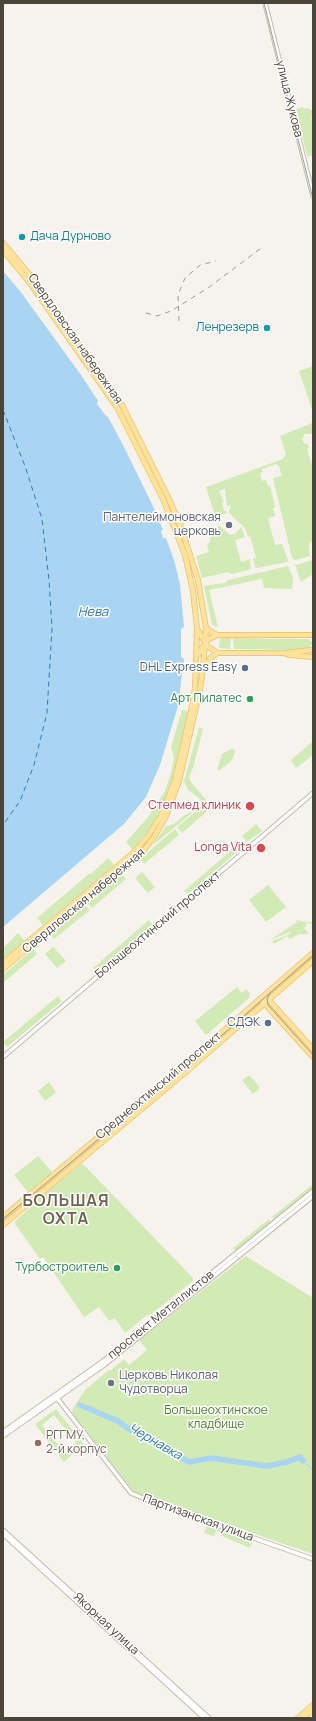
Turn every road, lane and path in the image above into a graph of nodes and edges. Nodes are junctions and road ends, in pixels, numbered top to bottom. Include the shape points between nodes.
1 (265, 3) edge
2 (313, 196) edge
3 (3, 243) edge
4 (3, 250) edge
5 (197, 628) junction
6 (206, 628) junction
7 (217, 634) junction
8 (312, 636) edge
9 (205, 642) junction
10 (313, 650) edge
11 (218, 653) junction
12 (284, 653) junction
13 (313, 657) edge
14 (197, 660) junction
15 (203, 669) junction
16 (313, 792) edge
17 (313, 953) edge
18 (313, 961) edge
19 (3, 963) edge
20 (3, 970) edge
21 (262, 997) junction
22 (268, 999) junction
23 (264, 1003) junction
24 (313, 1049) edge
25 (3, 1057) edge
26 (313, 1057) edge
27 (313, 1191) edge
28 (313, 1196) edge
29 (3, 1217) edge
30 (3, 1224) edge
31 (57, 1397) junction
32 (3, 1432) edge
33 (3, 1436) edge
34 (3, 1530) edge
35 (3, 1534) edge
36 (313, 1559) edge
37 (313, 1705) edge
38 (313, 1710) edge
39 (204, 1718) edge
40 (208, 1718) edge
41 (298, 1718) edge
42 (303, 1718) edge

1 - 2 street, улица Жукова
3 - 6 main road, Свердловская набережная via 34,280 122,405 181,527 198,580
4 - 5 main road, Свердловская набережная via 30,283 118,409 164,501 185,555
5 - 9 main road, Свердловская набережная
5 - 14 main road, Свердловская набережная
6 - 7 main road
6 - 9 main road, Свердловская набережная
7 - 8 main road
7 - 9 main road
9 - 11 main road via 211,650
9 - 14 main road, Свердловская набережная
9 - 15 main road, Свердловская набережная
10 - 12 main road
11 - 12 main road
11 - 15 main road via 211,657
12 - 13 main road
14 - 19 main road, Свердловская набережная via 195,688 175,780 169,800 154,827 129,856
15 - 20 main road, Свердловская набережная via 179,781 166,816 154,837 144,850
16 - 25 street, Большеохтинский проспект
17 - 21 main road, Среднеохтинский проспект
18 - 22 main road, Среднеохтинский проспект
21 - 22 main road
21 - 23 main road
21 - 29 main road, Среднеохтинский проспект
22 - 23 main road, Среднеохтинский проспект
22 - 24 main road
23 - 26 main road
23 - 30 main road, Среднеохтинский проспект
27 - 31 street, проспект Металлистов
28 - 31 street, проспект Металлистов via 134,1342
31 - 32 street, проспект Металлистов
31 - 33 street, проспект Металлистов
31 - 36 street, Партизанская улица via 130,1493
34 - 40 street, Якорная улица
35 - 39 street, Якорная улица
37 - 41 main road
38 - 42 main road

